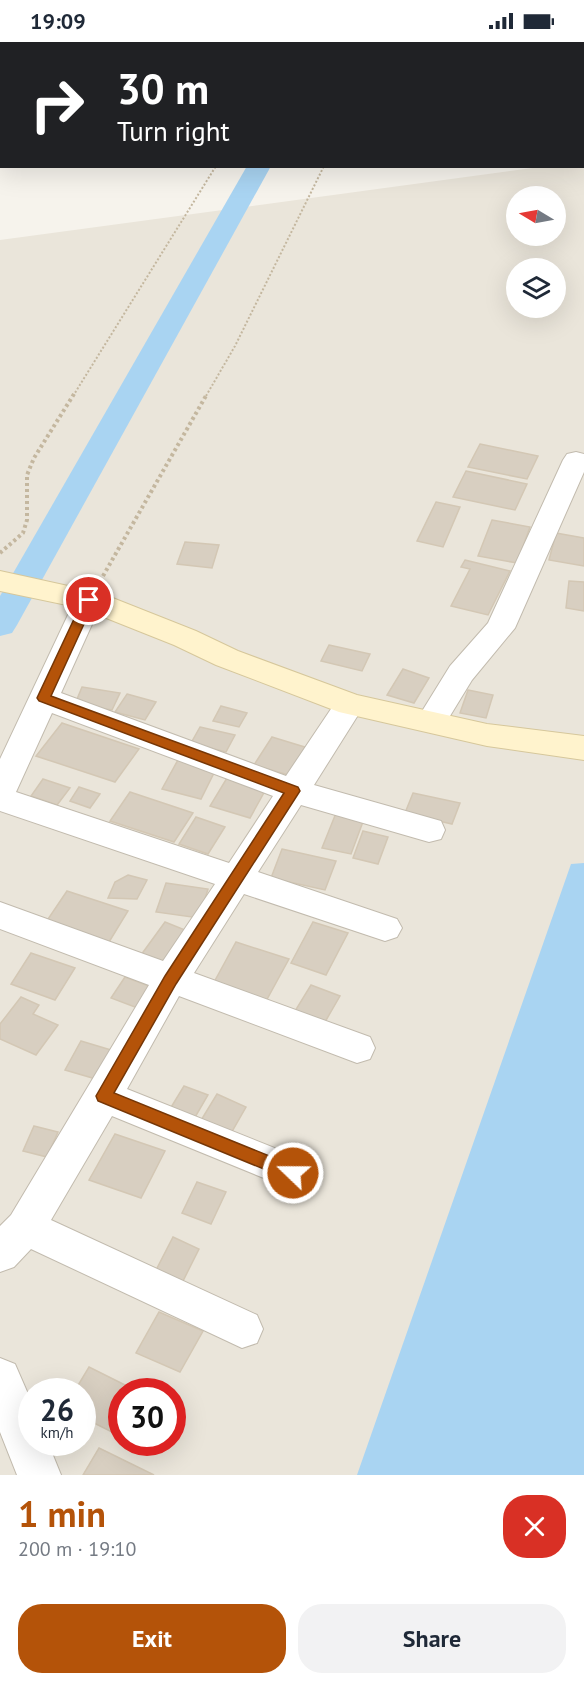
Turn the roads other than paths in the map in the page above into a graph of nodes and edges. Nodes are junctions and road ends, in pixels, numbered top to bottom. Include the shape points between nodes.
1 (576, 460) dead end
2 (0, 581) edge
3 (81, 598) junction
4 (44, 698) junction
5 (350, 704) junction
6 (430, 721) junction
7 (584, 747) edge
8 (293, 791) junction
9 (0, 793) edge
10 (0, 799) edge
11 (429, 830) dead end
12 (237, 878) junction
13 (0, 915) edge
14 (385, 928) dead end
15 (170, 980) junction
16 (357, 1048) dead end
17 (104, 1096) junction
18 (293, 1173) dead end
19 (12, 1240) edge
20 (242, 1329) dead end
21 (0, 1378) edge
22 (39, 1475) edge

1 - 6 street via 500,628 460,673
2 - 3 main road
3 - 4 street
3 - 5 main road
4 - 8 street
4 - 9 street
5 - 6 main road
5 - 8 street
6 - 7 main road via 488,735
8 - 11 street
8 - 12 street
10 - 12 street
12 - 14 street
12 - 15 street
13 - 15 street
15 - 16 street
15 - 17 street
17 - 18 street
17 - 19 street
19 - 20 street
21 - 22 street

